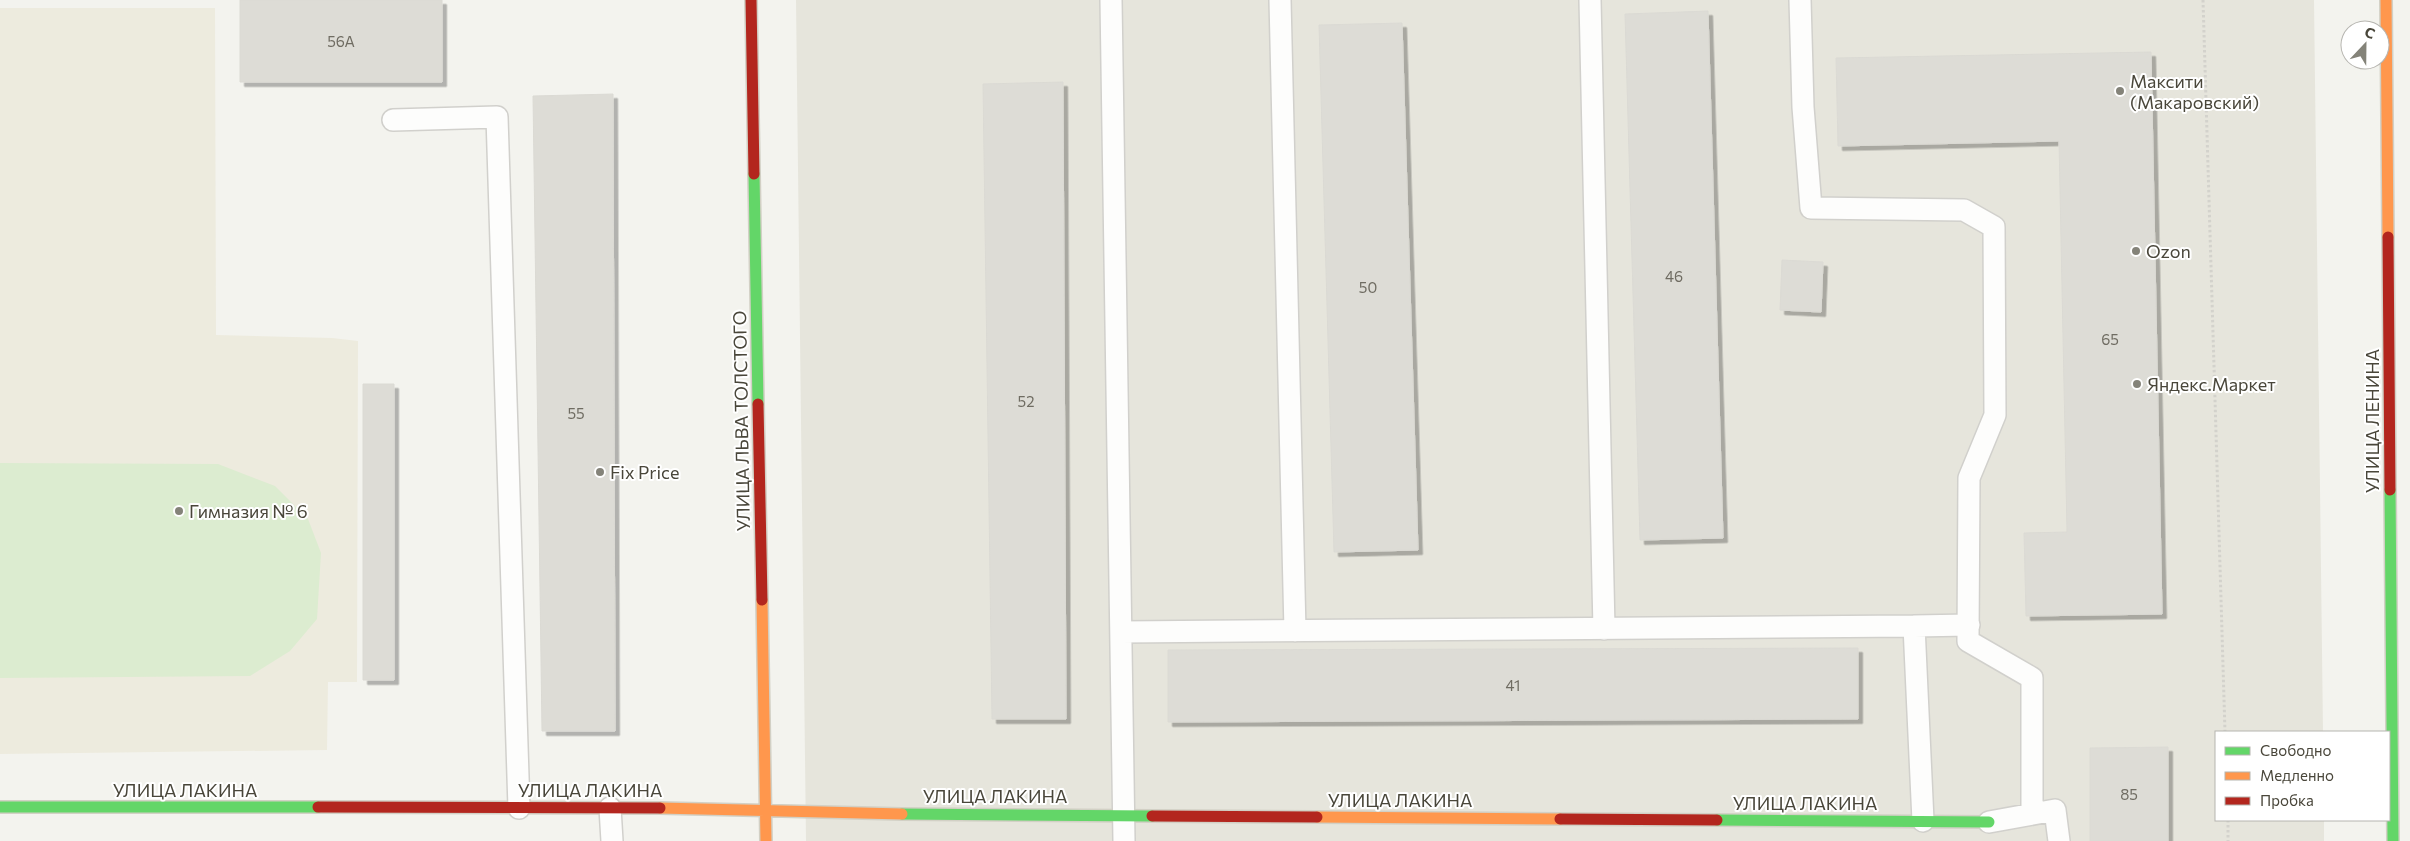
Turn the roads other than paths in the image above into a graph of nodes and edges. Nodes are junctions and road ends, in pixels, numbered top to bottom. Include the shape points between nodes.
1 (751, 0) edge
2 (1111, 0) edge
3 (1280, 0) edge
4 (1590, 0) edge
5 (1800, 0) edge
6 (2386, 0) edge
7 (392, 120) dead end
8 (1968, 625) junction
9 (1914, 626) junction
10 (1604, 628) junction
11 (1295, 631) junction
12 (1121, 632) junction
13 (0, 807) edge
14 (519, 808) junction
15 (610, 808) junction
16 (765, 811) junction
17 (2032, 814) junction
18 (1124, 815) junction
19 (1923, 821) junction
20 (1990, 822) joint
21 (612, 841) edge
22 (766, 841) edge
23 (1124, 841) edge
24 (2059, 841) edge
25 (2393, 841) edge

1 - 16 street, УЛИЦА ЛЬВА ТОЛСТОГО
2 - 12 lane
3 - 11 lane
4 - 10 lane
5 - 8 lane via 1803,107 1811,208 1964,210 1994,227 1995,415 1969,478
6 - 25 street, УЛИЦА ЛЕНИНА
7 - 14 lane via 497,116
8 - 9 lane
8 - 17 lane via 1968,641 2032,678
9 - 10 lane
9 - 19 lane
10 - 11 lane
11 - 12 lane
12 - 18 lane
13 - 14 street, УЛИЦА ЛАКИНА
14 - 15 street, УЛИЦА ЛАКИНА
15 - 16 street, УЛИЦА ЛАКИНА
15 - 21 lane
16 - 18 street, УЛИЦА ЛАКИНА
16 - 22 street, УЛИЦА ЛЬВА ТОЛСТОГО
17 - 20 lane
17 - 24 lane via 2055,810
18 - 19 street, УЛИЦА ЛАКИНА
18 - 23 lane
19 - 20 street, УЛИЦА ЛАКИНА

